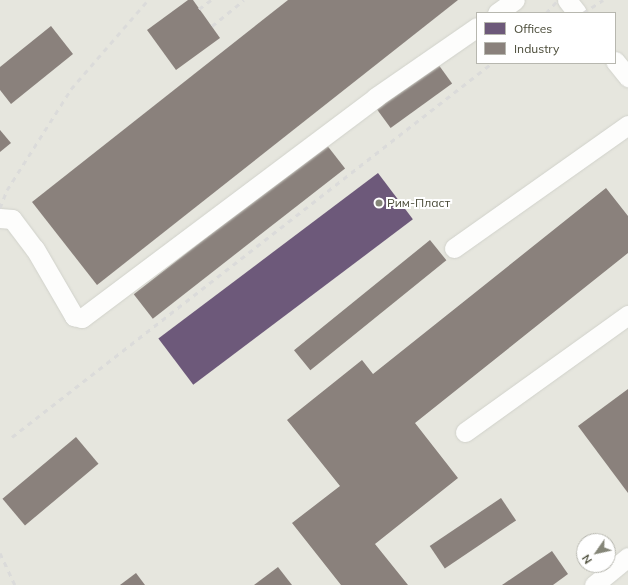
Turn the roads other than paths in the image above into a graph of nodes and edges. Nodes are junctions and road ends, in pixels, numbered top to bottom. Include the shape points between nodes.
1 (515, 0) edge
2 (567, 0) edge
3 (498, 12) edge
4 (576, 12) edge
5 (476, 28) edge
6 (616, 62) edge
7 (628, 77) edge
8 (628, 125) edge
9 (0, 218) edge
10 (454, 248) dead end
11 (628, 315) edge
12 (465, 432) dead end
13 (628, 557) edge
14 (594, 585) edge

1 - 3 lane
2 - 4 lane
5 - 9 lane via 376,97 82,318 74,316 36,250 12,219
6 - 7 lane
8 - 10 lane
11 - 12 lane
13 - 14 lane

